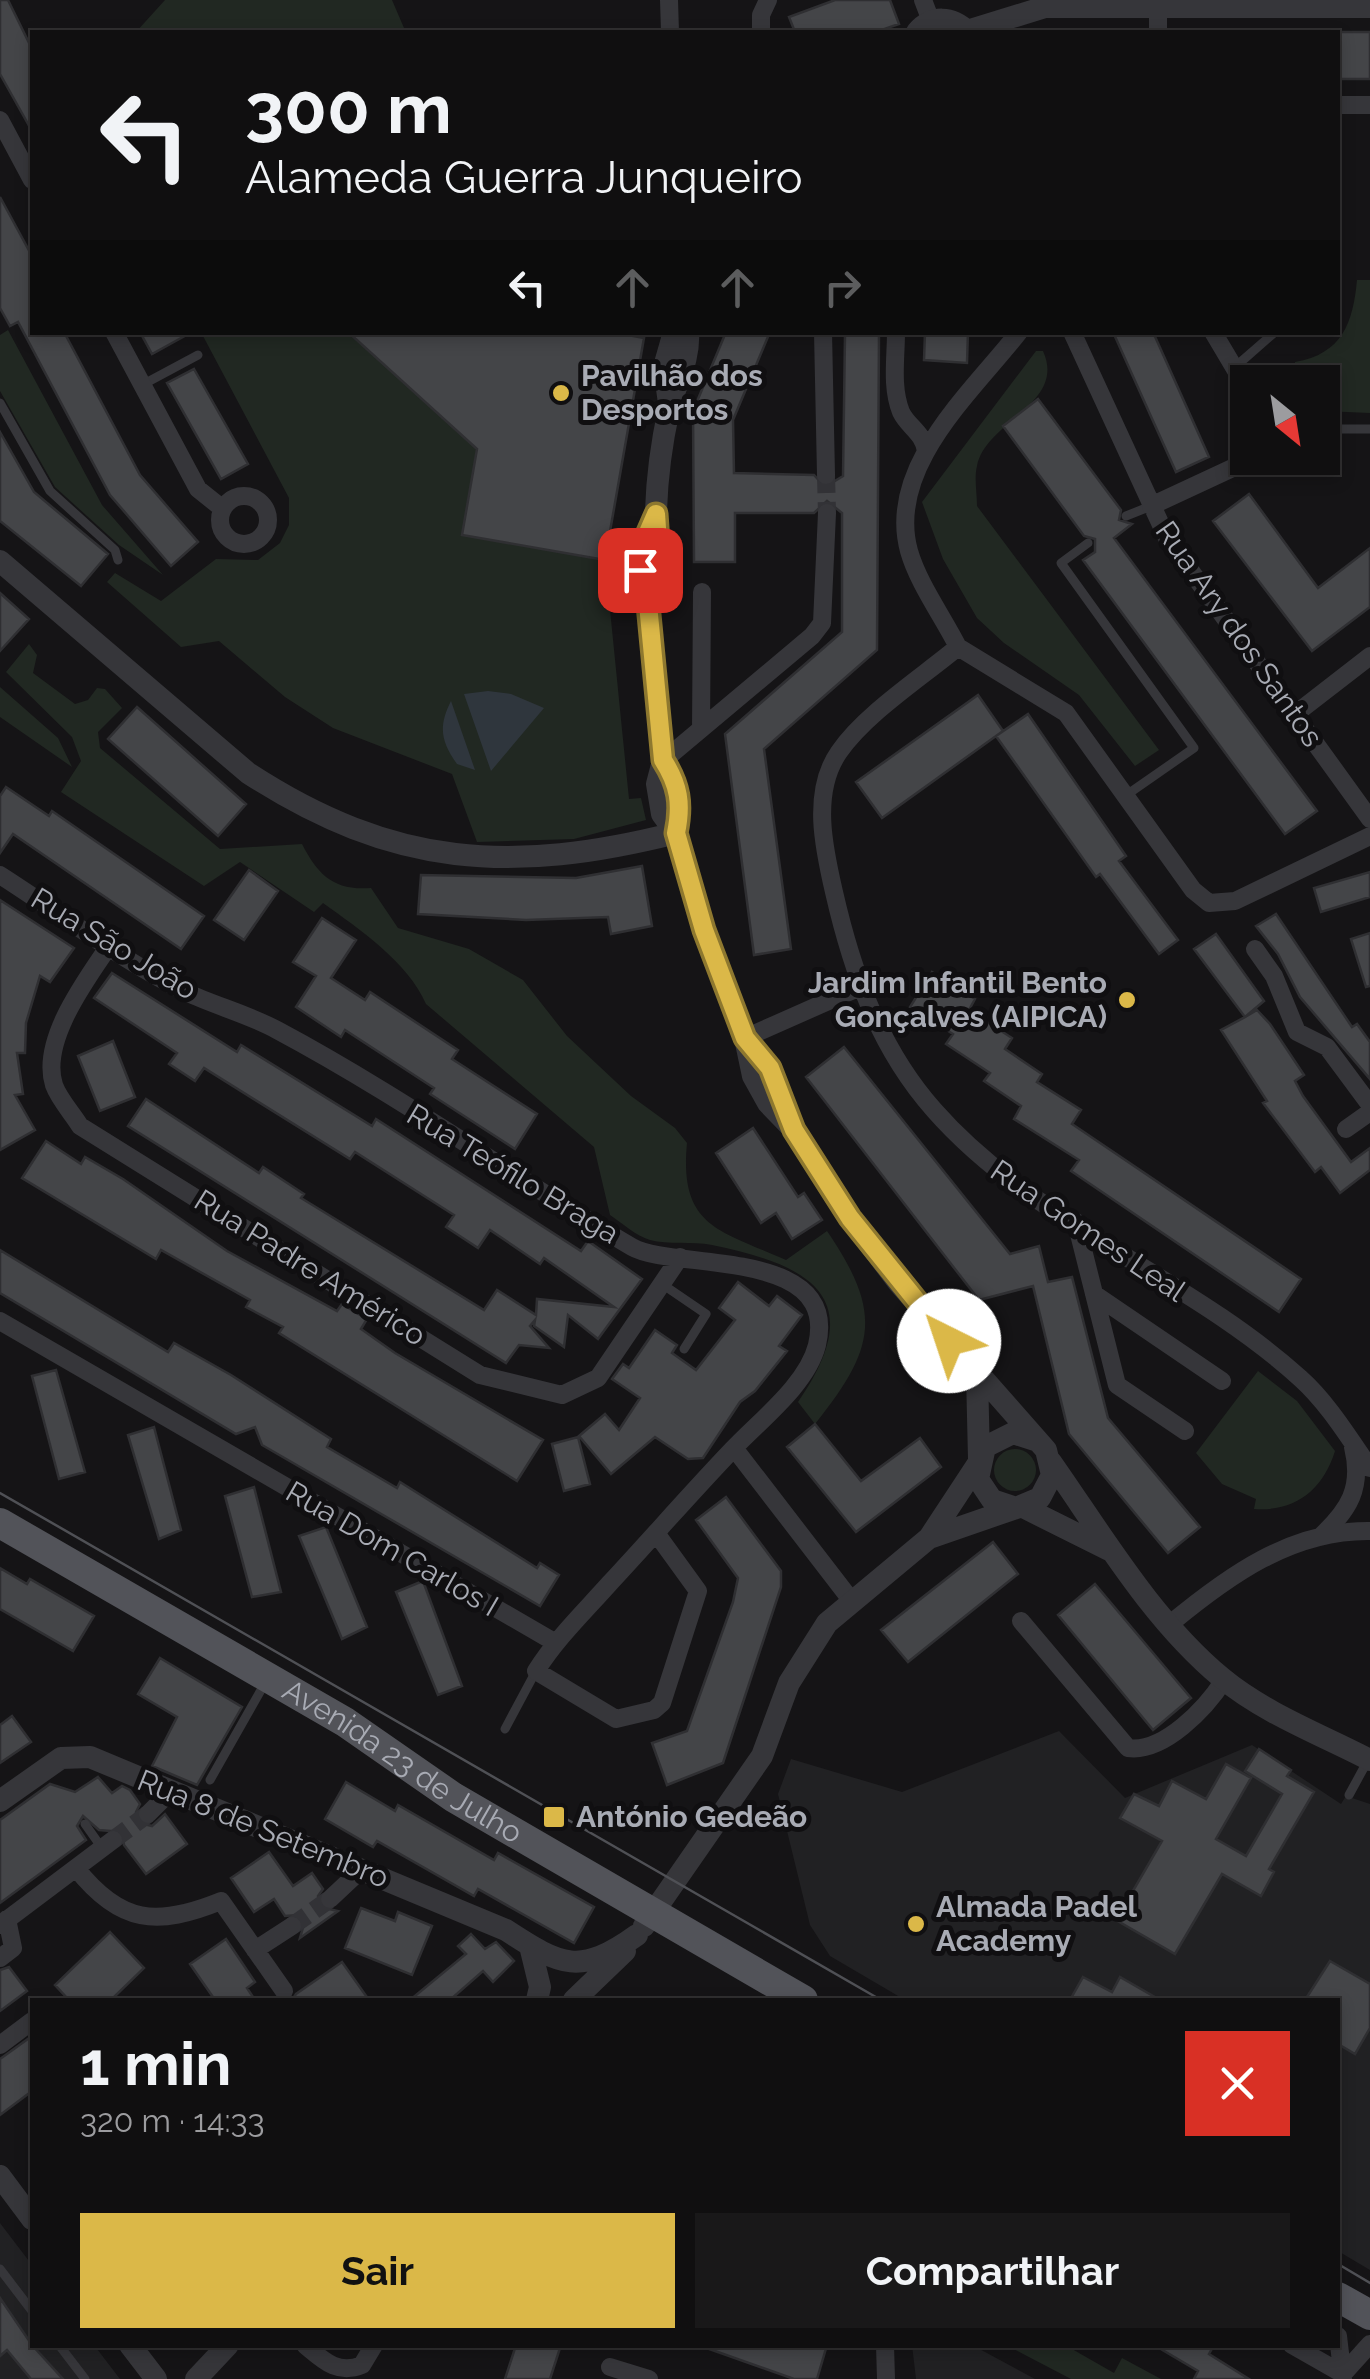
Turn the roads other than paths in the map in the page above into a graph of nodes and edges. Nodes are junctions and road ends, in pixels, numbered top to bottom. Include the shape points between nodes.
1 (669, 0) edge
2 (768, 0) edge
3 (1370, 7) edge
4 (1158, 8) junction
5 (924, 18) edge
6 (670, 30) edge
7 (761, 30) edge
8 (965, 30) edge
9 (973, 30) edge
10 (1158, 30) edge
11 (1340, 104) edge
12 (1370, 105) edge
13 (0, 120) edge
14 (30, 176) edge
15 (116, 335) edge
16 (673, 335) edge
17 (688, 335) edge
18 (824, 335) edge
19 (896, 335) edge
20 (1017, 335) edge
21 (1073, 335) edge
22 (1215, 335) edge
23 (1272, 335) edge
24 (198, 355) dead end
25 (1233, 365) edge
26 (1238, 365) edge
27 (142, 385) junction
28 (0, 404) edge
29 (670, 407) junction
30 (1340, 429) edge
31 (1370, 429) edge
32 (926, 451) junction
33 (1230, 469) edge
34 (826, 476) tunnel mouth
35 (1151, 506) junction
36 (224, 509) dead end
37 (827, 513) tunnel mouth
38 (1126, 516) dead end
39 (1088, 543) dead end
40 (118, 560) dead end
41 (0, 561) edge
42 (702, 592) dead end
43 (958, 647) junction
44 (1370, 656) edge
45 (1294, 714) junction
46 (702, 729) junction
47 (663, 760) junction
48 (1125, 796) junction
49 (1370, 818) edge
50 (676, 833) junction
51 (1370, 836) edge
52 (0, 874) edge
53 (109, 946) junction
54 (1255, 949) dead end
55 (860, 988) junction
56 (230, 1011) joint
57 (745, 1038) junction
58 (1370, 1109) edge
59 (1346, 1129) dead end
60 (1076, 1222) junction
61 (680, 1257) junction
62 (662, 1284) junction
63 (1094, 1294) junction
64 (0, 1321) edge
65 (684, 1349) dead end
66 (977, 1374) junction
67 (1222, 1381) dead end
68 (1185, 1431) dead end
69 (1038, 1441) junction
70 (1352, 1442) junction
71 (734, 1448) junction
72 (978, 1462) junction
73 (1051, 1462) junction
74 (1370, 1468) edge
75 (1020, 1508) junction
76 (0, 1522) edge
77 (1370, 1531) edge
78 (656, 1533) junction
79 (1320, 1537) junction
80 (929, 1538) junction
81 (1112, 1552) junction
82 (851, 1600) junction
83 (1021, 1621) dead end
84 (1170, 1624) junction
85 (556, 1643) junction
86 (536, 1671) junction
87 (268, 1678) junction
88 (1224, 1680) junction
89 (505, 1730) dead end
90 (1369, 1760) edge
91 (210, 1780) dead end
92 (171, 1791) junction
93 (1349, 1795) dead end
94 (0, 1801) edge
95 (148, 1814) tunnel mouth
96 (85, 1824) dead end
97 (108, 1844) joint
98 (76, 1868) junction
99 (362, 1870) junction
100 (330, 1899) tunnel mouth
101 (4, 1922) edge
102 (645, 1925) junction
103 (292, 1926) tunnel mouth
104 (530, 1946) junction
105 (255, 1950) junction
106 (0, 1958) edge
107 (284, 1992) dead end
108 (538, 1998) edge
109 (576, 1998) edge
110 (799, 1998) edge
111 (30, 2022) edge
112 (0, 2045) edge
113 (0, 2176) edge
114 (30, 2216) edge
115 (0, 2269) edge
116 (1340, 2298) edge
117 (30, 2308) edge
118 (1370, 2314) edge
119 (1370, 2344) edge
120 (61, 2348) edge
121 (132, 2348) edge
122 (225, 2348) edge
123 (309, 2348) edge
124 (372, 2348) edge
125 (885, 2348) edge
126 (1297, 2348) edge
127 (1339, 2348) edge
128 (610, 2367) dead end
129 (1343, 2377) edge
130 (85, 2379) edge
131 (156, 2379) edge
132 (196, 2379) edge
133 (650, 2379) edge
134 (886, 2379) edge

1 - 6 street
2 - 7 street
3 - 4 street
4 - 9 street via 1045,7
4 - 10 street
5 - 8 street via 957,22
11 - 12 street
13 - 14 street
15 - 27 street
16 - 29 street via 664,367
17 - 29 street
18 - 34 street
19 - 32 street via 895,392
20 - 32 street
21 - 35 street, Rua Ary dos Santos
22 - 25 street
23 - 26 lane
24 - 27 lane
27 - 36 street via 198,489
28 - 40 lane via 50,491 116,550
29 - 47 street via 656,514 660,571 647,594
30 - 31 lane
32 - 43 street via 905,497 909,551
33 - 35 street
35 - 38 lane
35 - 45 street, Rua Ary dos Santos via 1184,564
37 - 46 street via 822,624
39 - 48 lane via 1061,563 1194,748
41 - 50 street via 217,751 294,801 391,841 441,854 524,860
42 - 46 street
43 - 48 street via 1066,713
43 - 55 street, Rua Gomes Leal via 859,731 838,754 826,783 824,848
44 - 45 street
45 - 49 street, Rua Ary dos Santos
46 - 47 street
47 - 50 street via 676,780
48 - 51 street via 1209,903 1235,900
50 - 57 street
52 - 53 street, Rua São João
53 - 56 street, Rua São João
53 - 62 street, Rua Padre Américo via 68,1008 53,1059 54,1084 80,1126 480,1374 562,1396 584,1388 598,1378
54 - 58 street via 1298,1032 1327,1046
55 - 57 street
55 - 60 street, Rua Gomes Leal via 932,1109 978,1156
56 - 61 street, Rua Teófilo Braga via 274,1028 638,1250
57 - 66 street via 761,1091 862,1234
58 - 59 street
60 - 63 street
60 - 70 street, Rua Gomes Leal via 1302,1379
61 - 62 street, Rua Padre Américo
61 - 71 street, Rua Teófilo Braga via 716,1259 790,1281 814,1312 817,1345 810,1360
62 - 65 lane via 706,1314
63 - 67 street
63 - 68 street via 1118,1385
64 - 85 street, Rua Dom Carlos I
66 - 69 street
66 - 72 street
69 - 72 street via 1006,1434 989,1443
69 - 73 street
70 - 74 street, Rua Gomes Leal
70 - 79 street via 1356,1493
71 - 78 street
71 - 82 street
72 - 75 street via 987,1496
72 - 80 street
73 - 75 street via 1044,1493
73 - 81 street
75 - 80 street
75 - 81 street
76 - 87 main road, Avenida 23 de Julho
77 - 79 street
78 - 85 street
78 - 86 street via 698,1591 660,1706 616,1720
79 - 84 street via 1257,1560
80 - 82 street
81 - 84 street
82 - 102 street via 805,1651 762,1756
83 - 88 street via 1128,1748 1153,1746 1210,1702
84 - 88 street
85 - 86 street
86 - 89 lane
87 - 91 lane
87 - 102 main road, Avenida 23 de Julho via 346,1722
88 - 90 street
90 - 93 lane
92 - 94 street, Rua 8 de Setembro via 75,1755 48,1765
92 - 95 street
92 - 99 street, Rua 8 de Setembro
96 - 97 lane
97 - 98 street
98 - 101 street
98 - 105 street via 96,1893 126,1912 162,1920 221,1901
99 - 100 street
99 - 104 street, Rua 8 de Setembro
101 - 106 street via 13,1948
102 - 104 street, Rua 8 de Setembro via 609,1956 572,1964
102 - 109 street
102 - 110 main road, Avenida 23 de Julho
103 - 105 street
104 - 108 street
105 - 107 street
111 - 112 street
113 - 114 street
115 - 117 lane
116 - 118 main road
119 - 129 street
120 - 130 lane
121 - 131 street
122 - 132 street
123 - 124 street via 342,2369 362,2365
125 - 134 street
126 - 129 street
127 - 129 street
128 - 133 street

